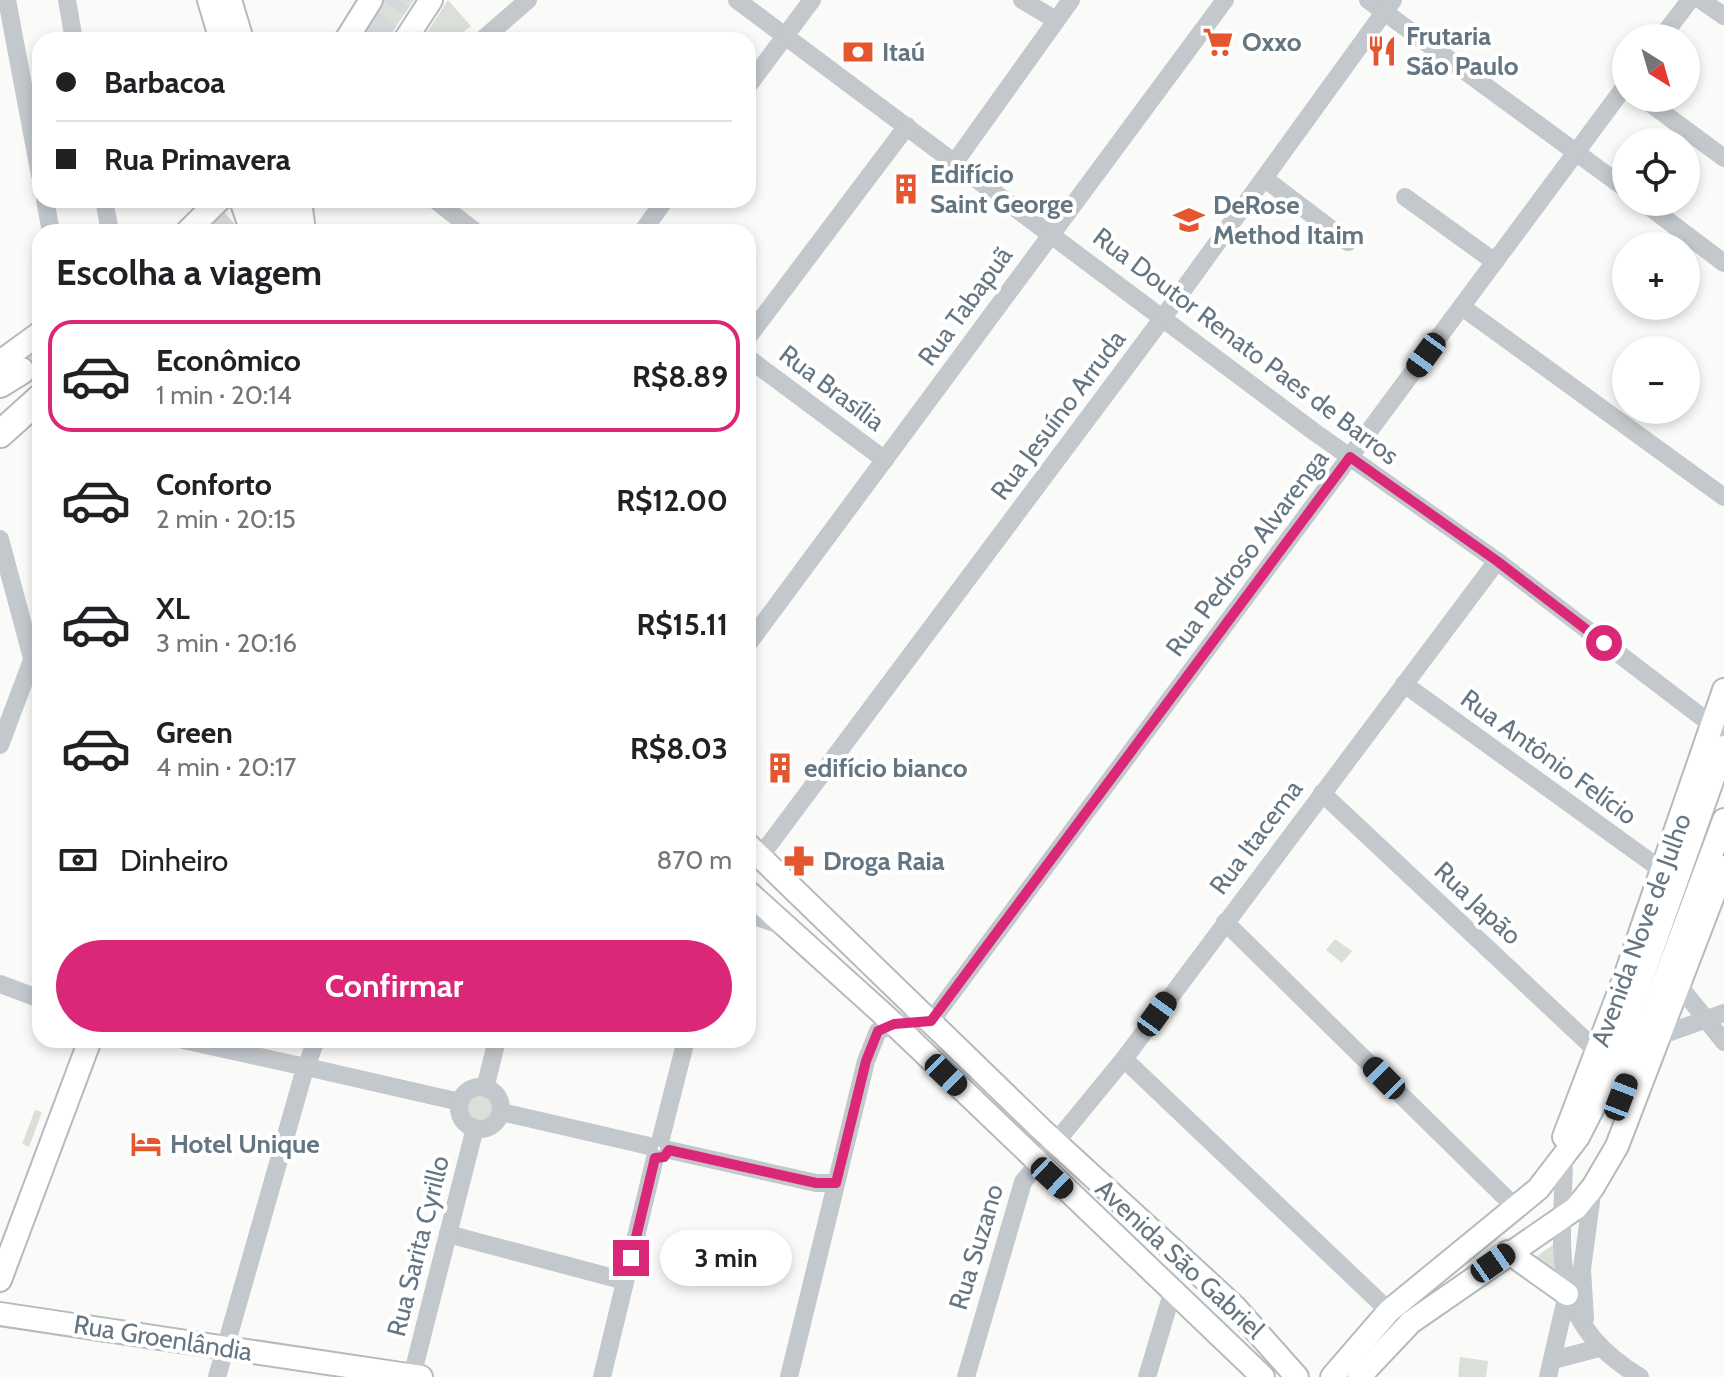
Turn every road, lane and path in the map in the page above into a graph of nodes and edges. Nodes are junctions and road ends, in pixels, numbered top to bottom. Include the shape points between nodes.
1 (7, 0) edge
2 (67, 0) edge
3 (209, 0) edge
4 (230, 0) edge
5 (371, 0) edge
6 (431, 0) edge
7 (528, 0) edge
8 (737, 0) edge
9 (812, 0) edge
10 (1022, 0) edge
11 (1071, 0) edge
12 (1225, 0) edge
13 (1368, 0) edge
14 (1690, 0) edge
15 (1701, 0) edge
16 (1389, 6) edge
17 (1724, 16) edge
18 (1056, 20) junction
19 (1672, 24) edge
20 (73, 32) edge
21 (219, 32) edge
22 (240, 32) edge
23 (351, 32) edge
24 (410, 32) edge
25 (491, 32) edge
26 (785, 36) junction
27 (756, 75) edge
28 (1612, 104) edge
29 (1662, 112) edge
30 (907, 126) junction
31 (32, 133) edge
32 (1576, 152) junction
33 (1724, 158) edge
34 (955, 162) junction
35 (1265, 179) junction
36 (1612, 179) edge
37 (1405, 197) dead end
38 (211, 208) edge
39 (445, 208) edge
40 (1662, 216) edge
41 (195, 224) edge
42 (466, 224) edge
43 (1051, 234) junction
44 (1348, 242) dead end
45 (1495, 262) junction
46 (1724, 263) edge
47 (1462, 307) junction
48 (1162, 319) junction
49 (756, 326) edge
50 (32, 347) tunnel mouth
51 (756, 364) edge
52 (15, 376) edge
53 (32, 406) edge
54 (0, 414) edge
55 (32, 417) edge
56 (0, 437) edge
57 (1350, 457) junction
58 (885, 460) junction
59 (1724, 497) edge
60 (0, 539) edge
61 (1497, 561) junction
62 (19, 601) junction
63 (32, 604) edge
64 (756, 633) edge
65 (32, 646) edge
66 (32, 669) edge
67 (1404, 684) junction
68 (1724, 690) edge
69 (1717, 730) edge
70 (0, 745) edge
71 (1724, 747) edge
72 (1322, 793) junction
73 (1724, 820) edge
74 (756, 848) edge
75 (756, 855) edge
76 (1724, 867) edge
77 (1663, 871) junction
78 (756, 891) edge
79 (756, 898) edge
80 (774, 912) junction
81 (756, 917) edge
82 (1225, 922) junction
83 (791, 928) junction
84 (0, 984) edge
85 (1681, 988) junction
86 (32, 996) edge
87 (1724, 1013) edge
88 (931, 1021) junction
89 (1704, 1021) junction
90 (894, 1024) junction
91 (1662, 1035) junction
92 (1724, 1042) edge
93 (87, 1048) edge
94 (219, 1048) edge
95 (313, 1048) edge
96 (495, 1048) edge
97 (684, 1048) edge
98 (1598, 1052) junction
99 (1124, 1059) junction
100 (306, 1067) junction
101 (485, 1088) junction
102 (460, 1102) junction
103 (501, 1112) junction
104 (475, 1128) junction
105 (1057, 1144) junction
106 (658, 1148) junction
107 (1564, 1160) junction
108 (1036, 1163) junction
109 (836, 1183) junction
110 (1593, 1187) junction
111 (1516, 1205) junction
112 (1563, 1220) junction
113 (448, 1234) junction
114 (1508, 1252) junction
115 (0, 1280) edge
116 (625, 1281) junction
117 (1173, 1290) junction
118 (1567, 1294) junction
119 (1389, 1311) junction
120 (0, 1314) edge
121 (1587, 1330) junction
122 (226, 1347) junction
123 (1599, 1348) junction
124 (1550, 1368) edge
125 (1344, 1373) edge
126 (417, 1376) edge
127 (217, 1377) edge
128 (602, 1377) edge
129 (789, 1377) edge
130 (966, 1377) edge
131 (1147, 1377) edge
132 (1263, 1377) edge
133 (1297, 1377) edge
134 (1640, 1377) edge

1 - 31 street
2 - 20 street
3 - 21 main road
4 - 22 main road
5 - 23 main road
6 - 24 main road
7 - 25 street
8 - 26 street, Rua Doutor Renato Paes de Barros
9 - 26 street
10 - 18 street
11 - 18 street
12 - 43 street, Rua Tabapuã
13 - 16 street
14 - 19 street
15 - 17 street
16 - 32 street
16 - 35 street, Rua Jesuíno Arruda
18 - 34 street
26 - 27 street
26 - 30 street, Rua Doutor Renato Paes de Barros
28 - 32 street, Rua Pedroso Alvarenga
29 - 33 street
30 - 34 street, Rua Doutor Renato Paes de Barros
30 - 49 street
32 - 36 street
32 - 45 street, Rua Pedroso Alvarenga
34 - 43 street, Rua Doutor Renato Paes de Barros
35 - 44 street
35 - 48 street, Rua Jesuíno Arruda
37 - 45 street
38 - 41 main road
39 - 42 street
40 - 46 street
43 - 48 street, Rua Doutor Renato Paes de Barros
43 - 58 street, Rua Tabapuã
45 - 47 street, Rua Pedroso Alvarenga
47 - 57 street, Rua Pedroso Alvarenga
47 - 59 street
48 - 57 street, Rua Doutor Renato Paes de Barros
48 - 74 street, Rua Jesuíno Arruda
50 - 52 main road
51 - 58 street, Rua Brasília
52 - 54 highway
53 - 56 highway
55 - 56 main road
57 - 61 street, Rua Doutor Renato Paes de Barros
57 - 88 street, Rua Pedroso Alvarenga
58 - 64 street, Rua Tabapuã
60 - 62 street
61 - 67 street, Rua Itacema
61 - 69 street, Rua Doutor Renato Paes de Barros
62 - 63 street
62 - 65 street
66 - 70 street
67 - 72 street, Rua Itacema
67 - 77 street, Rua Antônio Felício
68 - 69 main road, Avenida Nove de Julho
69 - 77 main road, Avenida Nove de Julho
71 - 107 main road, Avenida Nove de Julho via 1603,1088
72 - 82 street, Rua Itacema
72 - 98 street, Rua Japão
73 - 110 main road, Avenida Nove de Julho via 1601,1149
75 - 88 main road, Avenida São Gabriel
76 - 85 main road, Avenida Nove de Julho
77 - 98 main road, Avenida Nove de Julho
78 - 80 main road
79 - 80 main road, Avenida São Gabriel
80 - 83 main road, Avenida São Gabriel
81 - 83 street
82 - 99 street, Rua Itacema
82 - 111 street
83 - 90 main road, Avenida São Gabriel
84 - 86 street
85 - 89 street
85 - 91 main road, Avenida Nove de Julho
87 - 89 street
88 - 90 street
88 - 105 main road, Avenida São Gabriel
89 - 91 street
89 - 92 street
90 - 108 main road, Avenida São Gabriel
90 - 109 street via 878,1031 871,1046
91 - 110 main road, Avenida Nove de Julho via 1617,1146
93 - 115 main road
94 - 100 street
95 - 100 street
96 - 101 street
97 - 106 street
98 - 111 main road, Avenida Nove de Julho via 1562,1143
99 - 105 street, Rua Itacema
99 - 119 street
100 - 102 street
100 - 122 street
101 - 102 street via 469,1090
101 - 103 street via 498,1096
102 - 104 street via 463,1119
103 - 104 street via 491,1126
103 - 106 street
104 - 113 street, Rua Sarita Cyrillo
105 - 108 street, Rua Suzano
105 - 133 main road, Avenida São Gabriel via 1234,1306
106 - 109 street
106 - 116 street
107 - 111 main road, Avenida Nove de Julho
107 - 112 street
108 - 117 main road, Avenida São Gabriel
108 - 130 street, Rua Suzano via 1010,1220
109 - 129 street
110 - 112 main road, Avenida Nove de Julho
110 - 121 street via 1581,1287
111 - 119 main road, Avenida Nove de Julho
112 - 114 main road, Avenida Nove de Julho
112 - 118 street
113 - 116 street
113 - 126 street, Rua Sarita Cyrillo
114 - 118 main road
114 - 125 main road, Avenida Nove de Julho
116 - 128 street
117 - 131 street
117 - 132 main road, Avenida São Gabriel
118 - 121 street
118 - 124 street
119 - 125 main road, Avenida Nove de Julho
120 - 122 main road, Rua Groenlândia
121 - 123 street
122 - 126 main road, Rua Groenlândia
122 - 127 street
123 - 124 street
123 - 134 street
125 - 133 main road

